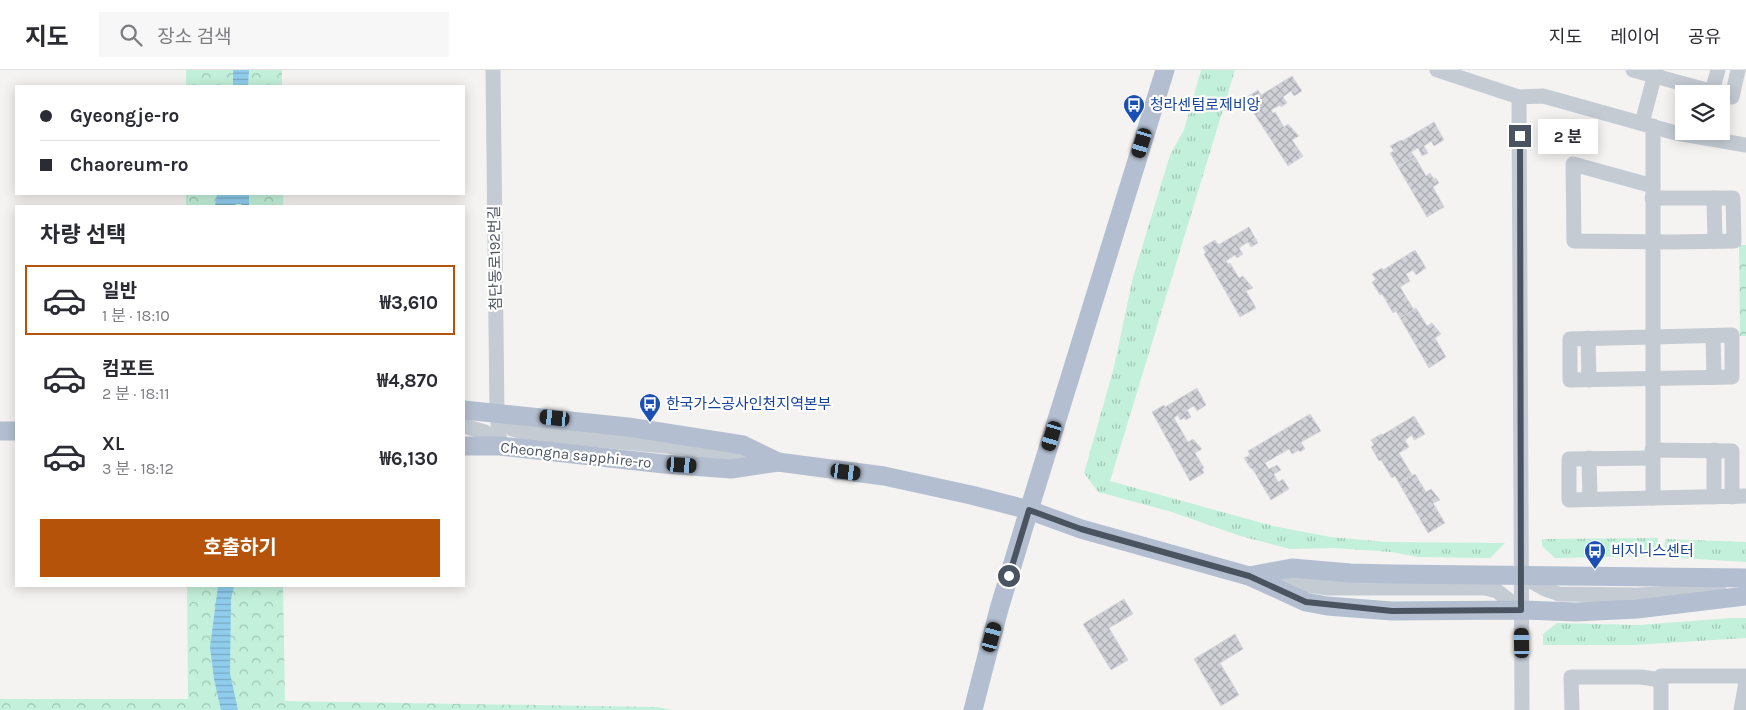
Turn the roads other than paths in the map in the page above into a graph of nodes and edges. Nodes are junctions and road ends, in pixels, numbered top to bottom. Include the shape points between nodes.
1 (493, 70) edge
2 (1165, 70) edge
3 (1437, 70) edge
4 (1633, 70) edge
5 (1718, 70) edge
6 (1738, 70) edge
7 (1655, 73) edge
8 (1693, 85) edge
9 (1714, 85) edge
10 (1730, 96) edge
11 (1520, 97) junction
12 (1647, 125) junction
13 (1746, 145) edge
14 (1652, 192) junction
15 (1652, 241) junction
16 (1652, 336) junction
17 (1652, 378) junction
18 (465, 410) edge
19 (497, 412) junction
20 (465, 426) edge
21 (0, 431) edge
22 (15, 431) edge
23 (465, 446) edge
24 (500, 446) junction
25 (1714, 450) junction
26 (1652, 454) junction
27 (778, 462) junction
28 (1714, 497) junction
29 (1739, 497) edge
30 (1653, 498) junction
31 (1029, 510) junction
32 (1249, 576) junction
33 (1522, 576) junction
34 (1746, 578) edge
35 (1746, 591) edge
36 (1746, 596) edge
37 (1521, 610) junction
38 (1746, 676) edge
39 (1661, 680) junction
40 (1746, 682) edge
41 (973, 710) edge
42 (1522, 710) edge
43 (1572, 710) edge
44 (1661, 710) edge
45 (1740, 710) edge

1 - 19 street, 첨단동로192번길
2 - 31 main road
3 - 11 street
4 - 7 street
5 - 9 street
6 - 10 street
7 - 8 street
7 - 12 street
11 - 12 street via 1543,96
11 - 33 street
12 - 13 street
12 - 14 street
14 - 15 street
14 - 15 street via 1733,198 1734,241
14 - 15 street via 1573,164 1574,241
15 - 16 street
16 - 17 street
16 - 17 street via 1732,335 1732,377
16 - 17 street via 1570,339 1570,380
17 - 26 street
18 - 19 main road
19 - 24 street, 첨단동로192번길
19 - 27 main road via 628,427 743,445
20 - 24 street via 485,432
21 - 22 main road
23 - 24 main road, Cheongna sapphire-ro
24 - 27 main road, Cheongna sapphire-ro via 731,468
25 - 26 street
25 - 28 street
25 - 29 street via 1732,451
26 - 30 street
26 - 30 street via 1569,459 1569,500
27 - 31 main road via 884,476
28 - 29 street
28 - 30 street
31 - 32 main road via 1081,529
31 - 41 main road
32 - 33 main road via 1292,568 1350,573
32 - 37 main road via 1306,602 1327,606 1392,611
33 - 34 main road
33 - 35 street via 1544,590 1559,594
33 - 37 street
36 - 37 main road via 1636,609
37 - 42 street
38 - 39 street via 1661,676
39 - 43 street via 1571,677
39 - 44 street
40 - 45 street

